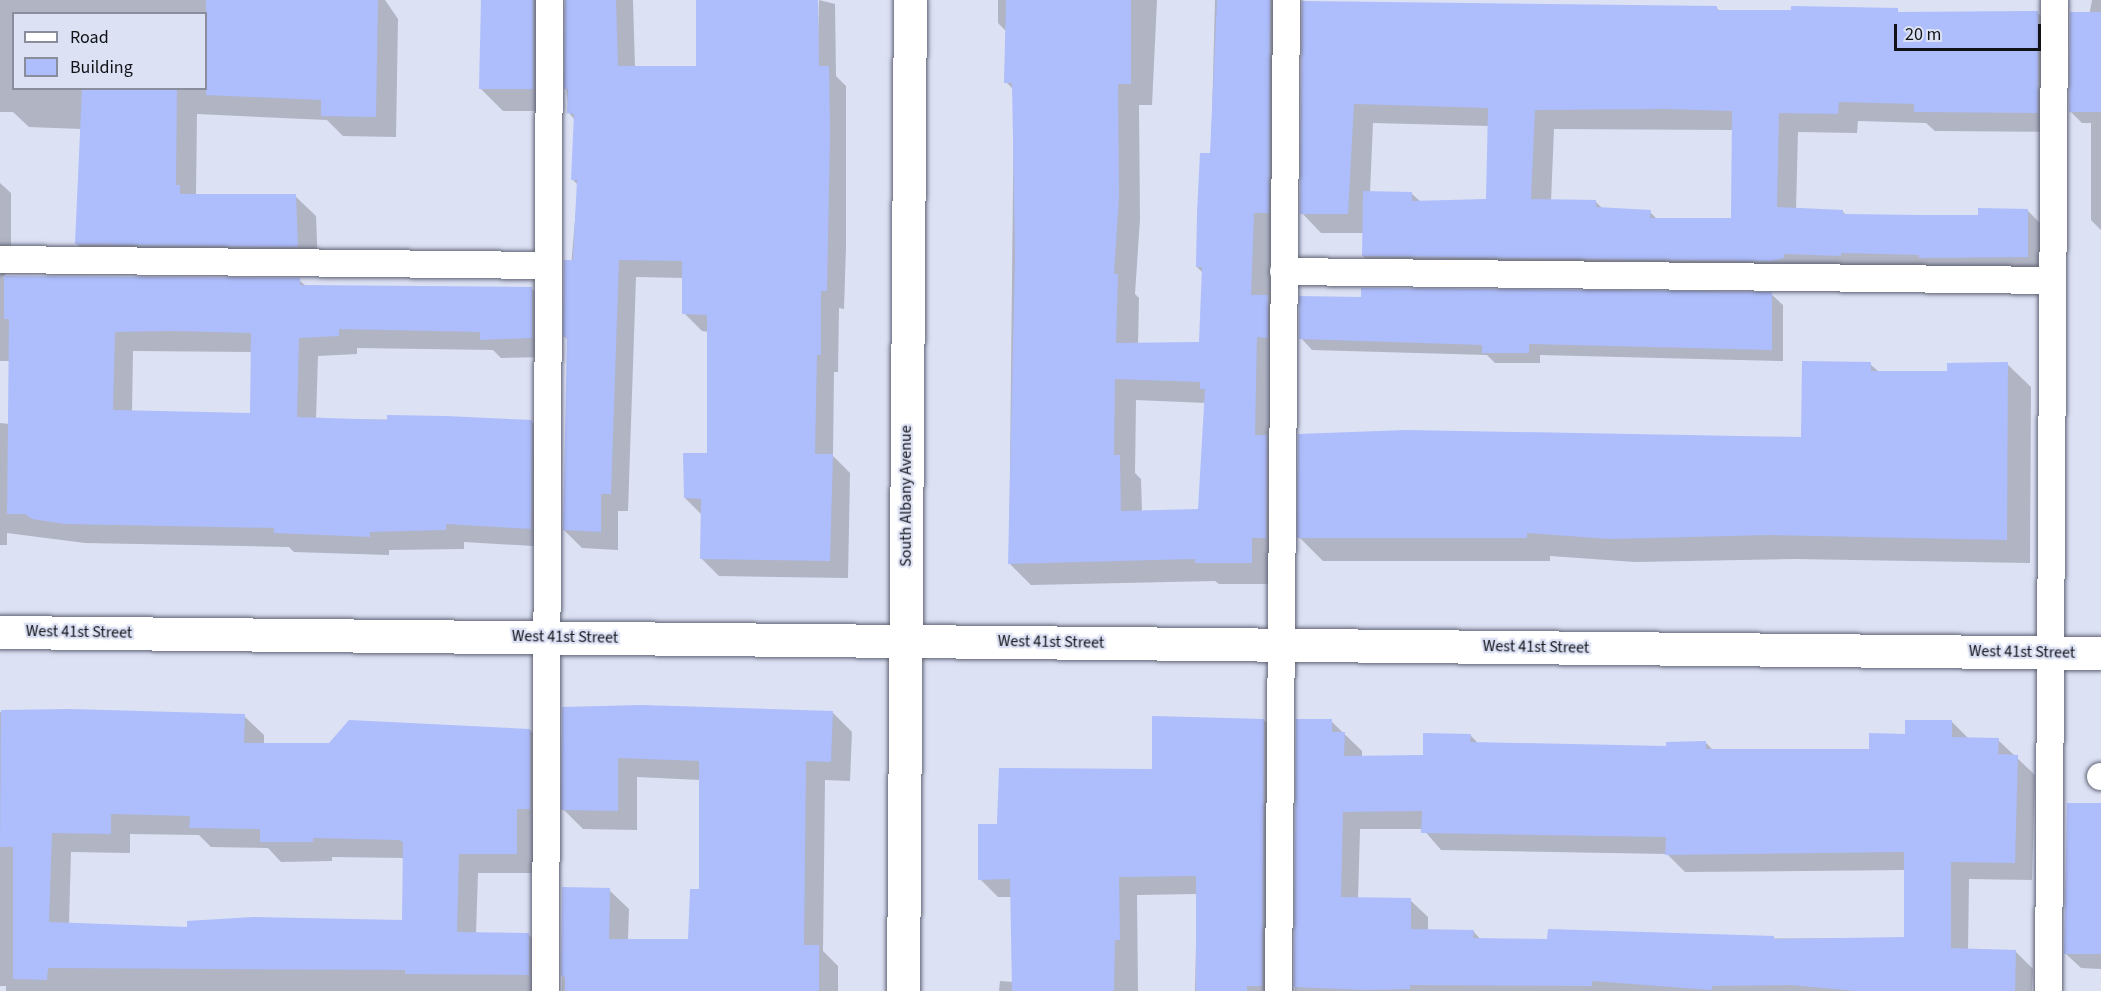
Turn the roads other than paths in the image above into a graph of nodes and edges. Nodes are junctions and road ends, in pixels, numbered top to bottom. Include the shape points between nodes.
1 (549, 0) edge
2 (909, 0) edge
3 (1286, 0) edge
4 (2054, 0) edge
5 (0, 259) edge
6 (548, 265) junction
7 (1283, 271) junction
8 (2052, 280) junction
9 (0, 632) edge
10 (547, 637) junction
11 (905, 640) junction
12 (1281, 645) junction
13 (2049, 652) junction
14 (2101, 653) edge
15 (545, 991) edge
16 (903, 991) edge
17 (1278, 991) edge
18 (2048, 991) edge

1 - 6 lane
2 - 11 street, South Albany Avenue
3 - 7 lane
4 - 8 lane
5 - 6 lane
6 - 10 lane
7 - 8 lane
7 - 12 lane
8 - 13 lane
9 - 10 street, West 41st Street
10 - 11 street, West 41st Street
10 - 15 lane
11 - 12 street, West 41st Street
11 - 16 street, South Albany Avenue
12 - 13 street, West 41st Street
12 - 17 lane
13 - 14 street, West 41st Street
13 - 18 lane

